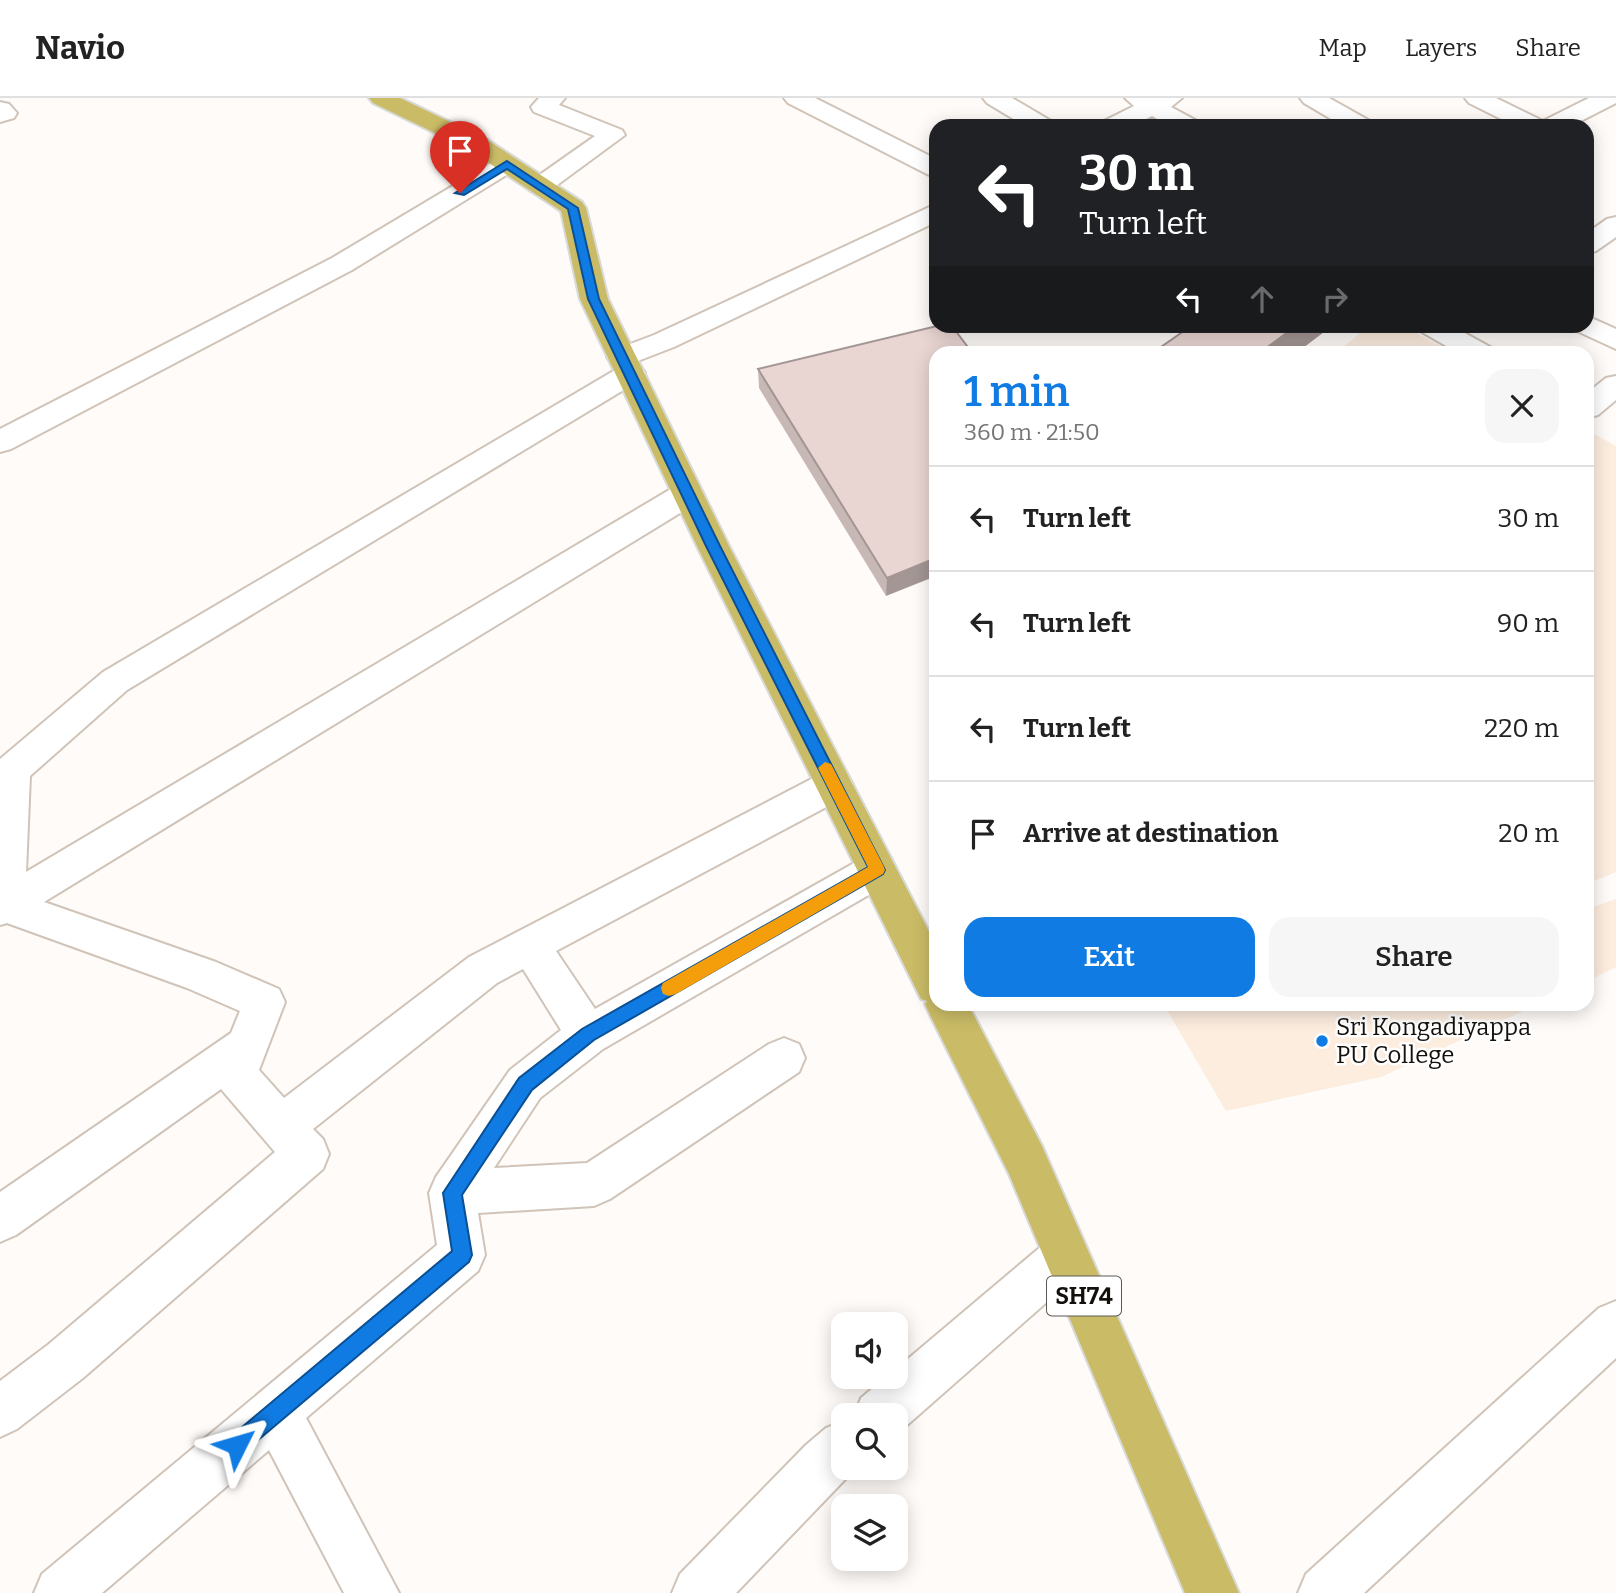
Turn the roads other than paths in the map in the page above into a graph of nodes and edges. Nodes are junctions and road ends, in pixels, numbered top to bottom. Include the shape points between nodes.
1 (6, 98) edge
2 (381, 98) edge
3 (553, 98) edge
4 (796, 98) edge
5 (995, 98) edge
6 (1312, 98) edge
7 (1477, 98) edge
8 (1608, 98) edge
9 (0, 101) edge
10 (1153, 101) edge
11 (0, 110) edge
12 (0, 115) edge
13 (1030, 119) edge
14 (1124, 119) edge
15 (1178, 119) edge
16 (1349, 119) edge
17 (1520, 119) edge
18 (1566, 119) edge
19 (507, 164) junction
20 (929, 165) edge
21 (540, 186) junction
22 (929, 215) edge
23 (1616, 225) edge
24 (1594, 241) edge
25 (1594, 329) edge
26 (1458, 333) edge
27 (1616, 340) edge
28 (1473, 346) edge
29 (626, 365) junction
30 (1616, 386) edge
31 (1594, 414) edge
32 (0, 442) edge
33 (687, 494) junction
34 (834, 785) junction
35 (877, 870) junction
36 (2, 907) edge
37 (530, 946) junction
38 (929, 972) edge
39 (950, 1011) edge
40 (588, 1035) junction
41 (247, 1046) junction
42 (784, 1058) dead end
43 (281, 1127) junction
44 (452, 1193) junction
45 (0, 1219) edge
46 (1066, 1255) junction
47 (1616, 1325) edge
48 (894, 1403) edge
49 (0, 1412) edge
50 (276, 1412) junction
51 (831, 1457) edge
52 (61, 1593) edge
53 (372, 1593) edge
54 (699, 1593) edge
55 (1212, 1593) edge
56 (1325, 1593) edge

1 - 9 street
2 - 19 main road via 477,144
3 - 21 street via 543,107 613,135
4 - 20 street
5 - 13 street
6 - 16 street
7 - 17 street
8 - 18 street
10 - 14 street
10 - 15 street
11 - 12 street via 5,113
19 - 21 main road
19 - 32 street via 342,264
21 - 29 main road via 573,208 593,299
22 - 29 street via 664,341
23 - 24 street
25 - 27 street
26 - 28 street
29 - 33 main road
29 - 36 street via 104,690 12,770
30 - 31 street
33 - 34 main road
33 - 36 street
34 - 35 main road
34 - 37 street
35 - 38 main road
35 - 40 street
36 - 41 street via 201,975 264,1002
37 - 40 street
37 - 43 street via 483,970
39 - 46 main road, SH74 via 1026,1161
40 - 44 street via 525,1084
41 - 43 street via 236,1075
41 - 45 street
42 - 44 street via 594,1184
43 - 49 street via 307,1154
44 - 50 street via 462,1255
46 - 48 street
46 - 55 main road, SH74
47 - 56 street
50 - 52 street
50 - 53 street
51 - 54 street

